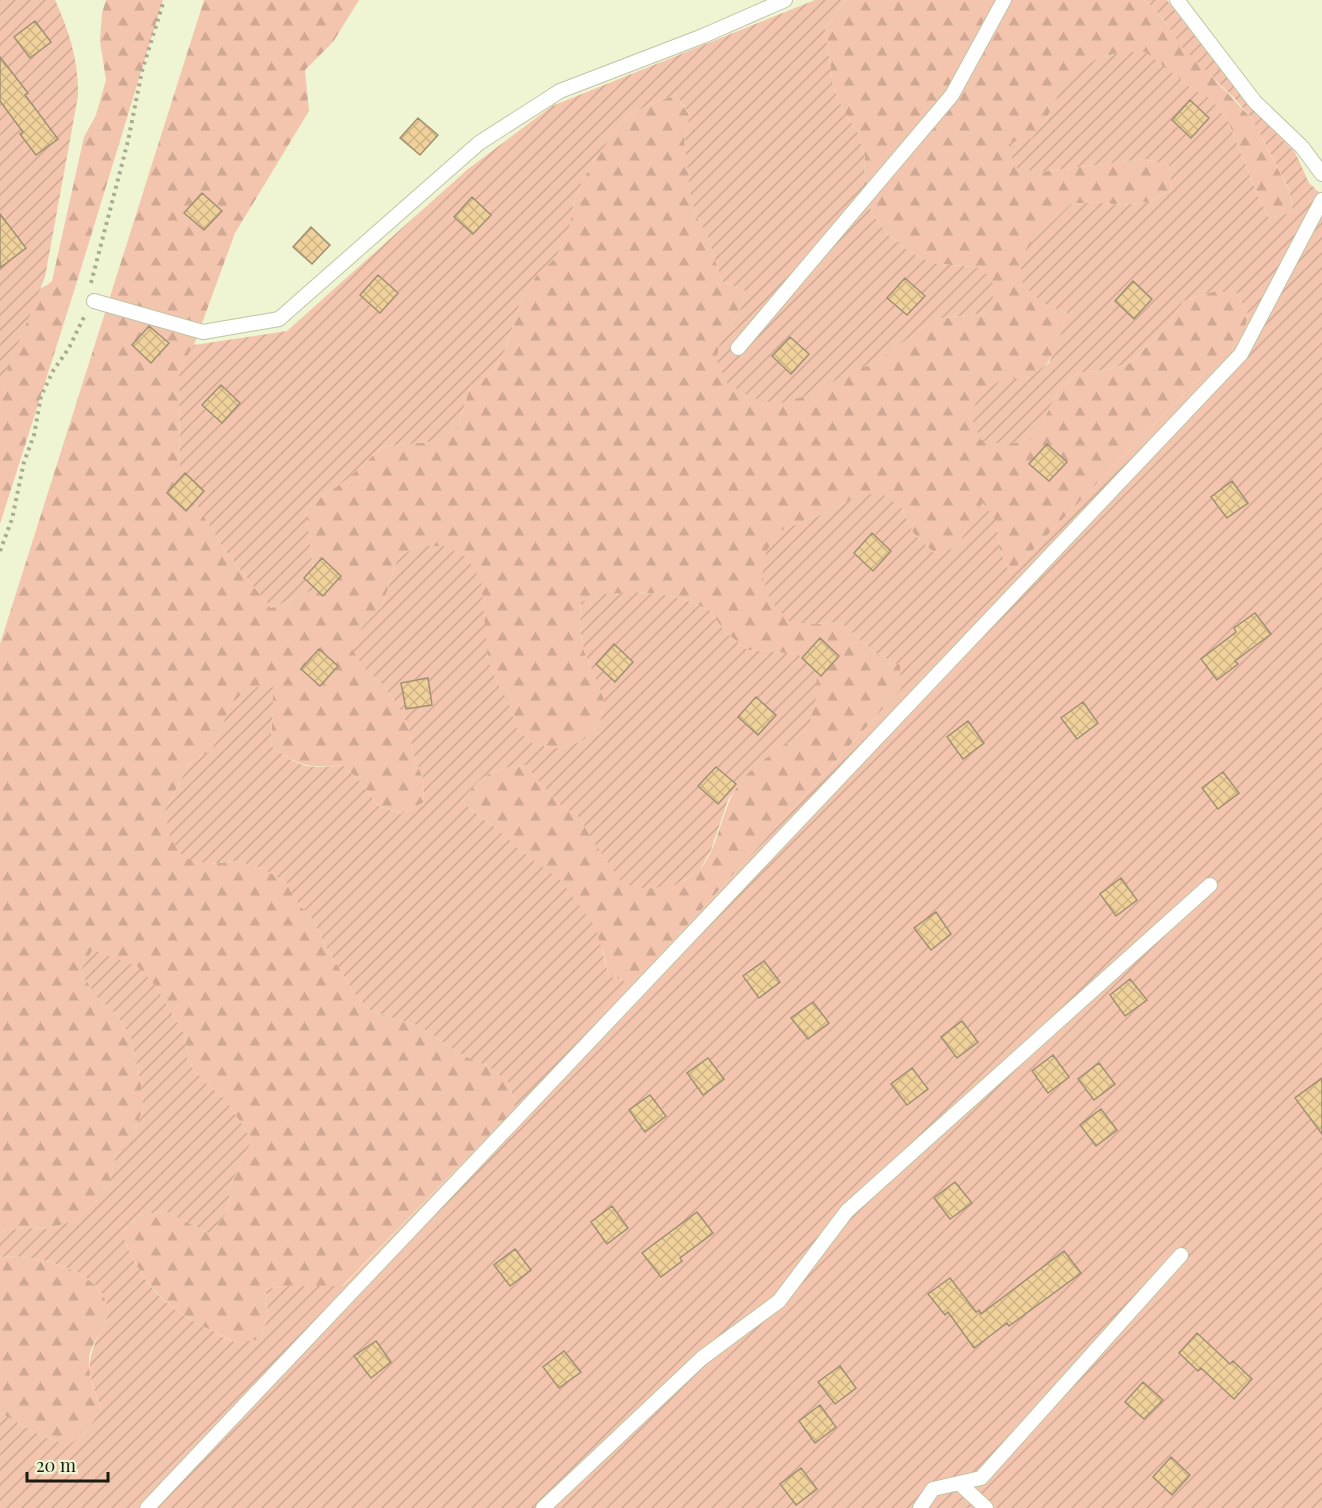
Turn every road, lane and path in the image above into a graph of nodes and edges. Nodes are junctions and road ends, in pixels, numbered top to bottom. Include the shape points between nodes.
1 (164, 0) edge
2 (785, 0) edge
3 (1004, 0) edge
4 (1177, 0) edge
5 (1322, 174) edge
6 (1322, 200) edge
7 (90, 300) junction
8 (738, 348) dead end
9 (0, 551) edge
10 (1210, 885) dead end
11 (1181, 1255) dead end
12 (959, 1483) junction
13 (147, 1508) edge
14 (543, 1508) edge
15 (920, 1508) edge
16 (986, 1508) edge

1 - 7 path via 142,71 93,272
2 - 7 lane via 560,91 479,143 279,319 203,332
3 - 8 lane via 952,95
4 - 5 lane via 1255,102 1302,147
6 - 13 lane via 1241,354
7 - 9 path via 80,327 41,396 12,519
10 - 14 lane via 847,1211 779,1301 702,1358
11 - 12 lane via 981,1478
12 - 15 lane via 933,1489
12 - 16 lane

